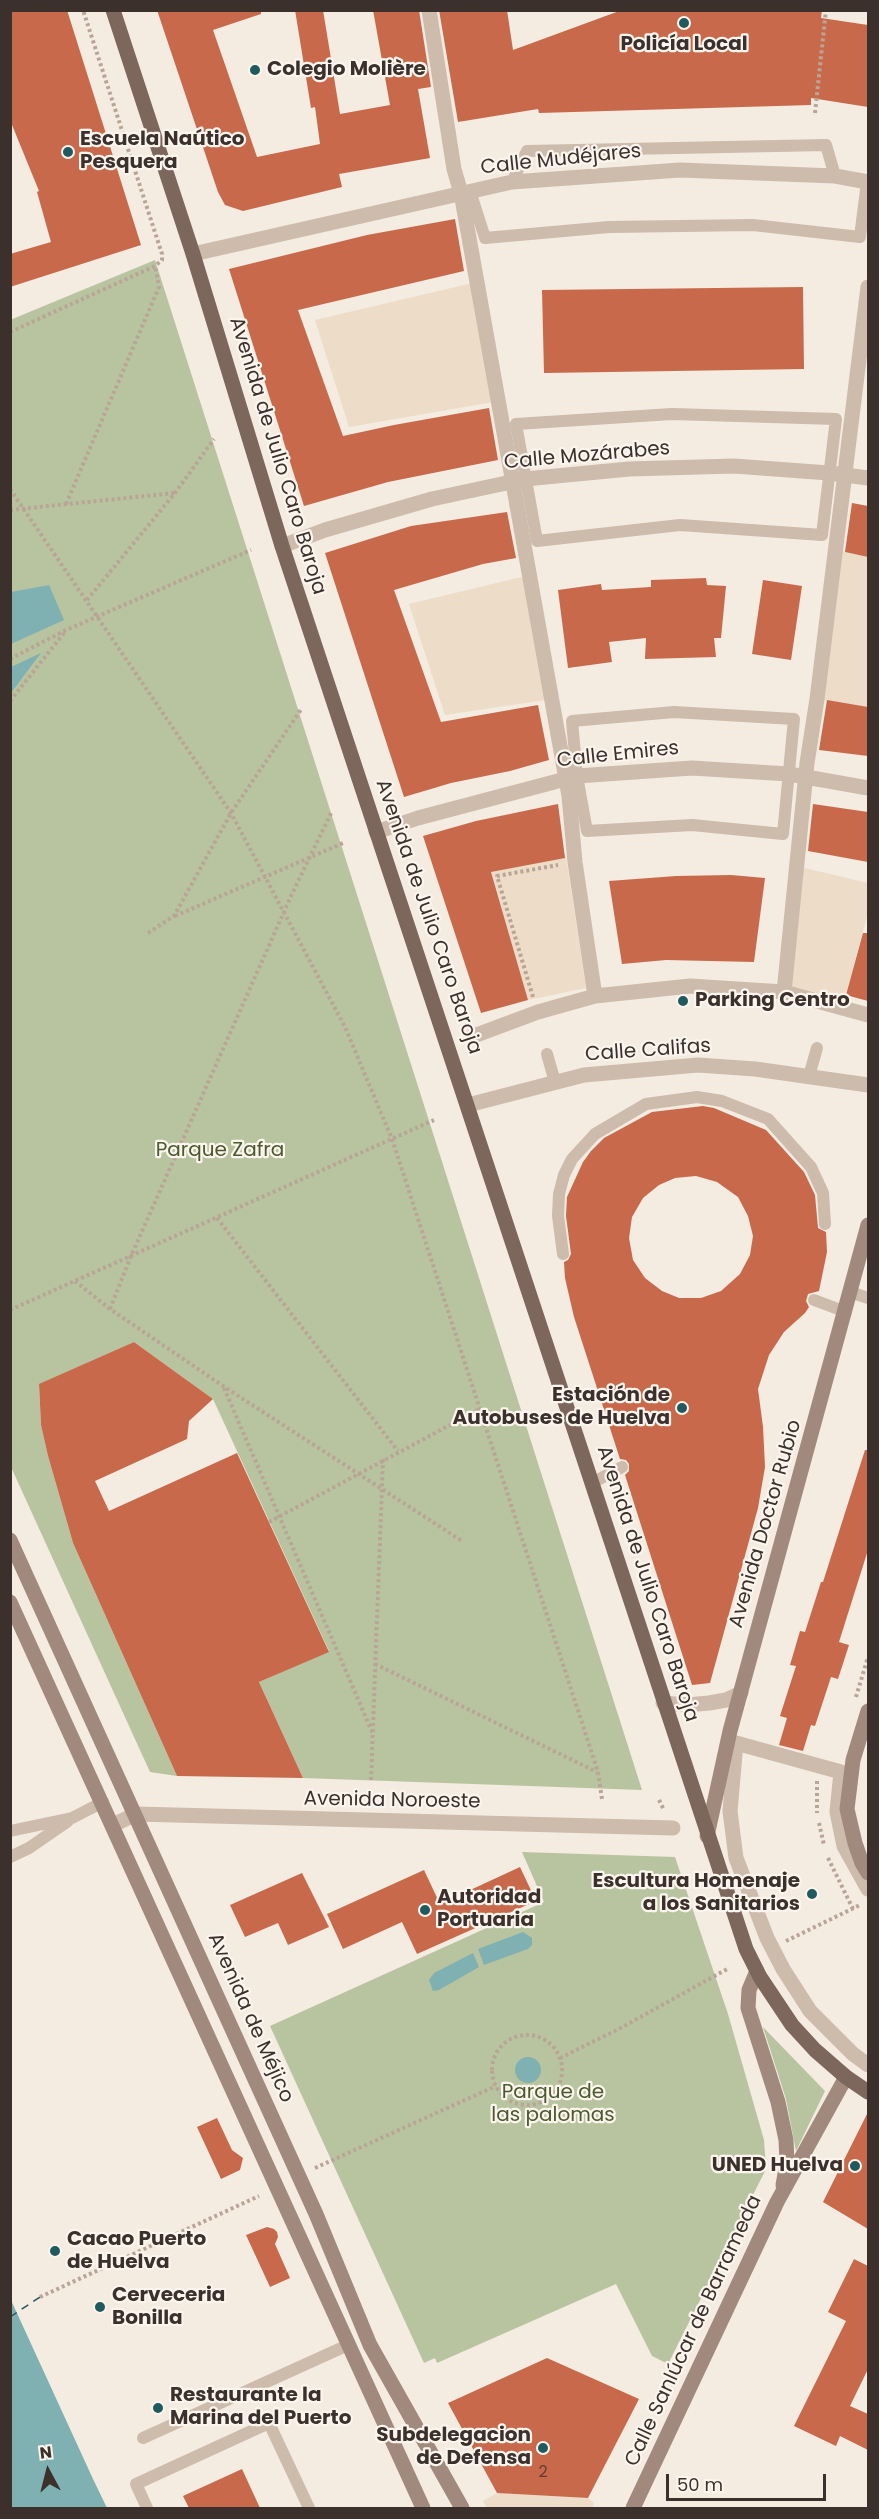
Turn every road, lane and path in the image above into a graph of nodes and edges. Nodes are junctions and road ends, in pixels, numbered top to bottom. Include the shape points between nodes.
1 (83, 10) edge
2 (113, 10) edge
3 (429, 10) edge
4 (826, 10) edge
5 (815, 113) dead end
6 (835, 176) junction
7 (512, 182) junction
8 (868, 182) edge
9 (466, 192) junction
10 (193, 254) junction
11 (157, 264) junction
12 (868, 287) edge
13 (10, 332) edge
14 (214, 440) dead end
15 (836, 474) junction
16 (868, 478) edge
17 (519, 480) junction
18 (10, 489) edge
19 (175, 492) junction
20 (66, 504) junction
21 (26, 509) junction
22 (10, 510) edge
23 (282, 546) junction
24 (251, 550) dead end
25 (87, 600) junction
26 (98, 616) junction
27 (66, 630) junction
28 (10, 659) edge
29 (10, 701) edge
30 (302, 708) dead end
31 (789, 774) junction
32 (571, 777) junction
33 (805, 777) junction
34 (868, 788) edge
35 (332, 811) dead end
36 (231, 813) junction
37 (376, 832) junction
38 (343, 843) dead end
39 (310, 858) junction
40 (574, 862) junction
41 (266, 878) junction
42 (284, 914) junction
43 (174, 916) junction
44 (148, 933) dead end
45 (784, 992) junction
46 (595, 996) junction
47 (538, 1012) junction
48 (868, 1015) edge
49 (471, 1037) dead end
50 (817, 1048) dead end
51 (547, 1054) dead end
52 (809, 1076) junction
53 (555, 1082) junction
54 (868, 1085) edge
55 (468, 1105) junction
56 (434, 1120) dead end
57 (392, 1139) junction
58 (217, 1218) junction
59 (825, 1224) dead end
60 (868, 1225) edge
61 (563, 1254) dead end
62 (131, 1256) junction
63 (75, 1281) junction
64 (850, 1292) junction
65 (868, 1298) edge
66 (814, 1300) dead end
67 (110, 1309) junction
68 (10, 1310) edge
69 (846, 1312) junction
70 (223, 1386) junction
71 (480, 1409) junction
72 (398, 1451) junction
73 (383, 1459) junction
74 (622, 1467) dead end
75 (357, 1473) junction
76 (592, 1483) junction
77 (382, 1490) junction
78 (279, 1517) junction
79 (269, 1522) dead end
80 (10, 1540) edge
81 (462, 1541) dead end
82 (10, 1602) edge
83 (375, 1664) junction
84 (741, 1693) junction
85 (663, 1703) junction
86 (868, 1711) edge
87 (373, 1734) junction
88 (598, 1772) junction
89 (371, 1780) dead end
90 (602, 1798) dead end
91 (103, 1802) junction
92 (136, 1814) junction
93 (72, 1818) junction
94 (113, 1825) junction
95 (673, 1828) dead end
96 (10, 1831) edge
97 (707, 1836) junction
98 (10, 1857) edge
99 (868, 1873) edge
100 (866, 1897) edge
101 (772, 1948) junction
102 (729, 1968) dead end
103 (757, 1971) junction
104 (560, 2058) junction
105 (868, 2065) edge
106 (846, 2077) junction
107 (496, 2086) junction
108 (868, 2092) edge
109 (298, 2175) junction
110 (259, 2196) dead end
111 (777, 2202) junction
112 (40, 2297) dead end
113 (348, 2345) junction
114 (143, 2438) dead end
115 (147, 2508) edge
116 (309, 2508) edge
117 (423, 2508) edge
118 (462, 2508) edge
119 (633, 2508) edge

1 - 11 path via 162,254
2 - 10 main road, Avenida de Julio Caro Baroja
3 - 9 street via 454,169
4 - 5 path
6 - 7 street, Calle Mudéjares via 680,170
6 - 7 lane via 826,145 539,150 527,151
6 - 8 street, Calle Mudéjares
7 - 9 street, Calle Mudéjares
8 - 9 lane via 860,237 753,225 609,227 485,238
9 - 10 street, Calle Mudéjares
9 - 17 street
10 - 23 main road, Avenida de Julio Caro Baroja
11 - 13 path
11 - 20 path via 159,287
12 - 15 street
14 - 19 path
15 - 16 street, Calle Mozárabes
15 - 17 street, Calle Mozárabes via 734,466 629,469
15 - 17 lane via 822,535 680,525 537,541
15 - 17 lane via 836,419 672,414 516,424
15 - 33 street via 817,699
17 - 23 street, Calle Mozárabes via 432,499
17 - 32 street
18 - 21 path
19 - 20 path
19 - 25 path
20 - 21 path
21 - 22 path
21 - 25 path
23 - 37 main road, Avenida de Julio Caro Baroja
24 - 26 path
25 - 26 path
26 - 27 path
26 - 36 path
27 - 28 path
27 - 29 path
30 - 36 path
31 - 32 street, Calle Emires via 692,768
31 - 32 lane via 783,834 692,825 587,831
31 - 32 lane via 794,718 674,712 572,721
31 - 33 street, Calle Emires
32 - 37 street, Calle Emires
32 - 40 street
33 - 34 street, Calle Emires
33 - 45 street
35 - 39 path
36 - 41 path
36 - 43 path
37 - 55 main road, Avenida de Julio Caro Baroja
38 - 39 path
39 - 41 path
39 - 42 path
40 - 46 street
40 - 47 path via 497,876
41 - 42 path
41 - 43 path
42 - 57 path via 345,1027
42 - 62 path
43 - 44 path
45 - 46 street via 690,986
45 - 48 street
46 - 47 street
47 - 49 street
50 - 52 lane
51 - 53 lane
52 - 53 street, Calle Califas via 698,1065 584,1075
52 - 54 street, Calle Califas
53 - 55 street, Calle Califas
55 - 76 main road, Avenida de Julio Caro Baroja
56 - 57 path
57 - 58 path
57 - 71 path
58 - 62 path
58 - 72 path
59 - 61 lane via 824,1193 811,1167 768,1119 722,1101 688,1098 646,1104 624,1115 595,1134 572,1159 559,1194
60 - 64 street, Avenida Doctor Rubio
62 - 63 path
62 - 67 path
63 - 67 path
63 - 68 path
64 - 65 lane
64 - 69 street, Avenida Doctor Rubio
66 - 69 lane
67 - 70 path
69 - 84 street, Avenida Doctor Rubio
70 - 75 path
70 - 78 path
71 - 72 path
71 - 88 path
72 - 73 path
73 - 75 path
73 - 77 path
74 - 76 lane
75 - 77 path
75 - 78 path
76 - 85 main road, Avenida de Julio Caro Baroja
77 - 81 path
77 - 83 path
78 - 79 path
78 - 87 path
80 - 92 street, Avenida de Méjico
82 - 91 street
83 - 87 path
83 - 88 path
84 - 85 street via 709,1703
84 - 97 street, Avenida Doctor Rubio
85 - 97 main road, Avenida de Julio Caro Baroja
86 - 99 street via 853,1760 847,1809
87 - 89 path
88 - 90 path
91 - 93 lane
91 - 94 street
92 - 94 street, Avenida Noroeste
92 - 95 street, Avenida Noroeste
92 - 109 street, Avenida de Méjico
93 - 96 lane
93 - 98 lane
94 - 113 street
97 - 103 main road, Avenida de Julio Caro Baroja
100 - 101 path
100 - 101 street via 844,1846 837,1812 841,1772 736,1743 730,1811 736,1858
101 - 105 street via 810,2011
102 - 104 path
103 - 106 main road, Avenida de Julio Caro Baroja via 792,2025
103 - 111 street via 749,1990 748,2008 786,2140 787,2163
104 - 107 path via 560,2085 545,2101 524,2105 513,2102
104 - 107 path via 542,2038 510,2040 495,2056 492,2066
106 - 108 main road, Avenida de Julio Caro Baroja
106 - 111 street, Calle Sanlúcar de Barrameda
107 - 109 path
109 - 118 street, Avenida de Méjico via 370,2345
110 - 112 path
111 - 119 street, Calle Sanlúcar de Barrameda
113 - 114 lane
113 - 117 street
115 - 116 lane via 136,2484 269,2423

